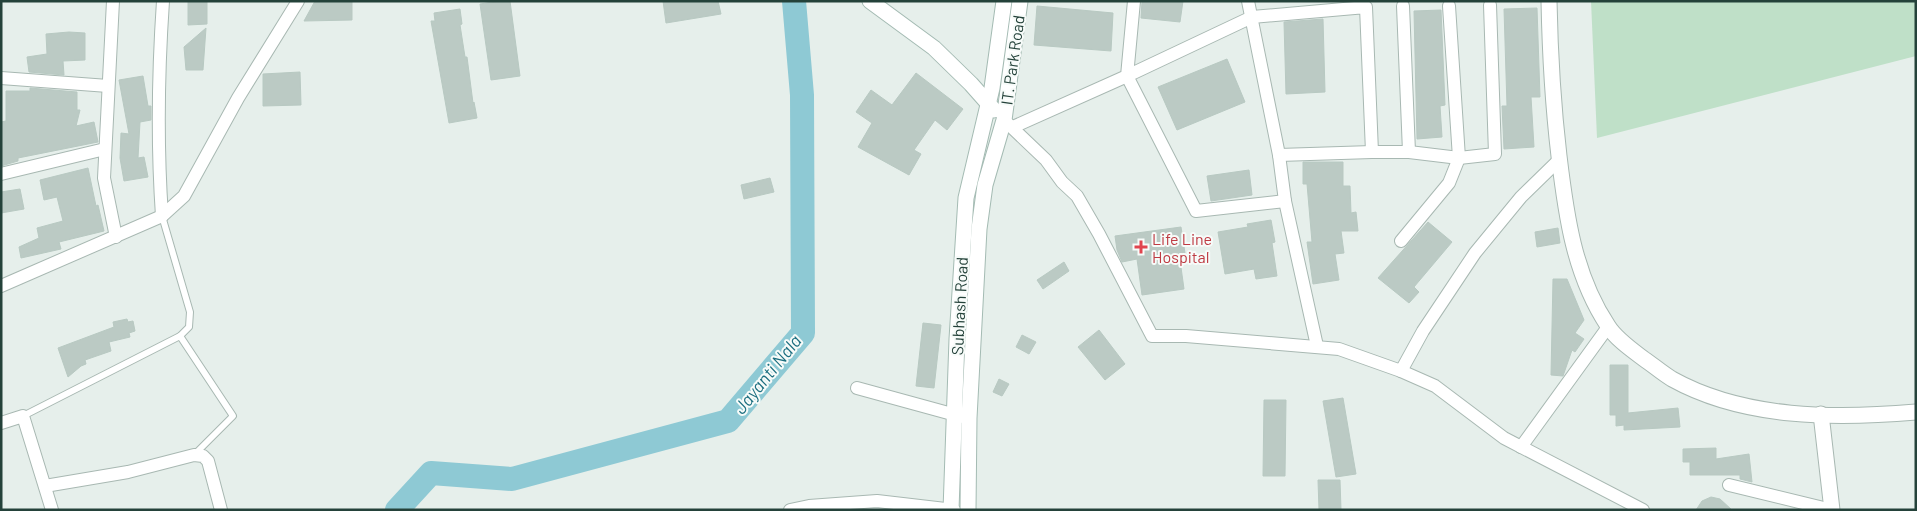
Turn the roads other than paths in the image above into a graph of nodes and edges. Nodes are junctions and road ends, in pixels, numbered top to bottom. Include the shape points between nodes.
1 (113, 1) edge
2 (163, 1) edge
3 (298, 1) edge
4 (870, 1) edge
5 (1004, 1) edge
6 (1020, 1) edge
7 (1134, 1) edge
8 (1248, 1) edge
9 (1549, 1) edge
10 (1490, 5) dead end
11 (1321, 6) edge
12 (1403, 6) dead end
13 (1449, 6) dead end
14 (1252, 17) junction
15 (1127, 76) junction
16 (1, 78) edge
17 (108, 86) junction
18 (988, 105) junction
19 (1008, 124) junction
20 (105, 149) junction
21 (1372, 152) junction
22 (1409, 152) junction
23 (1279, 155) junction
24 (1459, 158) junction
25 (1560, 159) junction
26 (1, 174) edge
27 (1285, 201) junction
28 (162, 216) junction
29 (116, 237) junction
30 (1401, 241) dead end
31 (1, 286) edge
32 (1608, 327) junction
33 (180, 336) junction
34 (1317, 346) junction
35 (1400, 370) junction
36 (857, 388) dead end
37 (1916, 412) edge
38 (1821, 414) junction
39 (954, 415) junction
40 (23, 416) junction
41 (969, 418) junction
42 (1, 423) edge
43 (1521, 447) junction
44 (194, 455) junction
45 (1729, 485) dead end
46 (45, 486) junction
47 (820, 508) edge
48 (928, 508) edge
49 (52, 510) edge
50 (221, 510) edge
51 (790, 510) edge
52 (952, 510) edge
53 (968, 510) edge
54 (1643, 510) edge
55 (1832, 510) edge

1 - 17 street
2 - 28 street via 158,154
3 - 28 street via 238,98 184,196
4 - 18 main road via 934,48
5 - 18 main road, IT. Park Road
6 - 19 main road, IT. Park Road
7 - 15 street
8 - 14 street
9 - 25 main road via 1552,84
10 - 24 street via 1495,154
11 - 14 street
11 - 21 street via 1366,7
12 - 22 street
13 - 24 street
14 - 15 street
14 - 23 street
15 - 19 street
15 - 27 street via 1196,211
16 - 17 street
17 - 20 street
18 - 19 main road
18 - 39 main road, Subhash Road via 966,198
19 - 34 street via 1046,160 1076,196 1152,336
19 - 41 main road, Subhash Road via 985,185 978,229
20 - 26 street
20 - 29 street via 104,178
21 - 22 street
21 - 23 street
22 - 24 street
23 - 27 street
24 - 30 street via 1449,183
25 - 32 main road via 1573,247 1585,282
25 - 35 street via 1517,202 1475,253
27 - 34 street
28 - 29 street
28 - 33 lane via 190,312 189,326
29 - 31 street
32 - 38 main road via 1652,365 1691,388 1739,406
32 - 43 street
33 - 40 lane
33 - 44 lane via 233,416
34 - 35 street via 1338,348
35 - 43 street via 1435,386
36 - 39 street
37 - 38 main road
38 - 55 main road
39 - 41 street
39 - 52 main road, Subhash Road
40 - 42 street
40 - 46 street
41 - 53 main road, Subhash Road
43 - 54 street
44 - 46 street via 128,472
44 - 50 street via 202,456 208,462
45 - 55 street
46 - 49 street
47 - 48 street via 877,501
47 - 51 street
48 - 52 street

